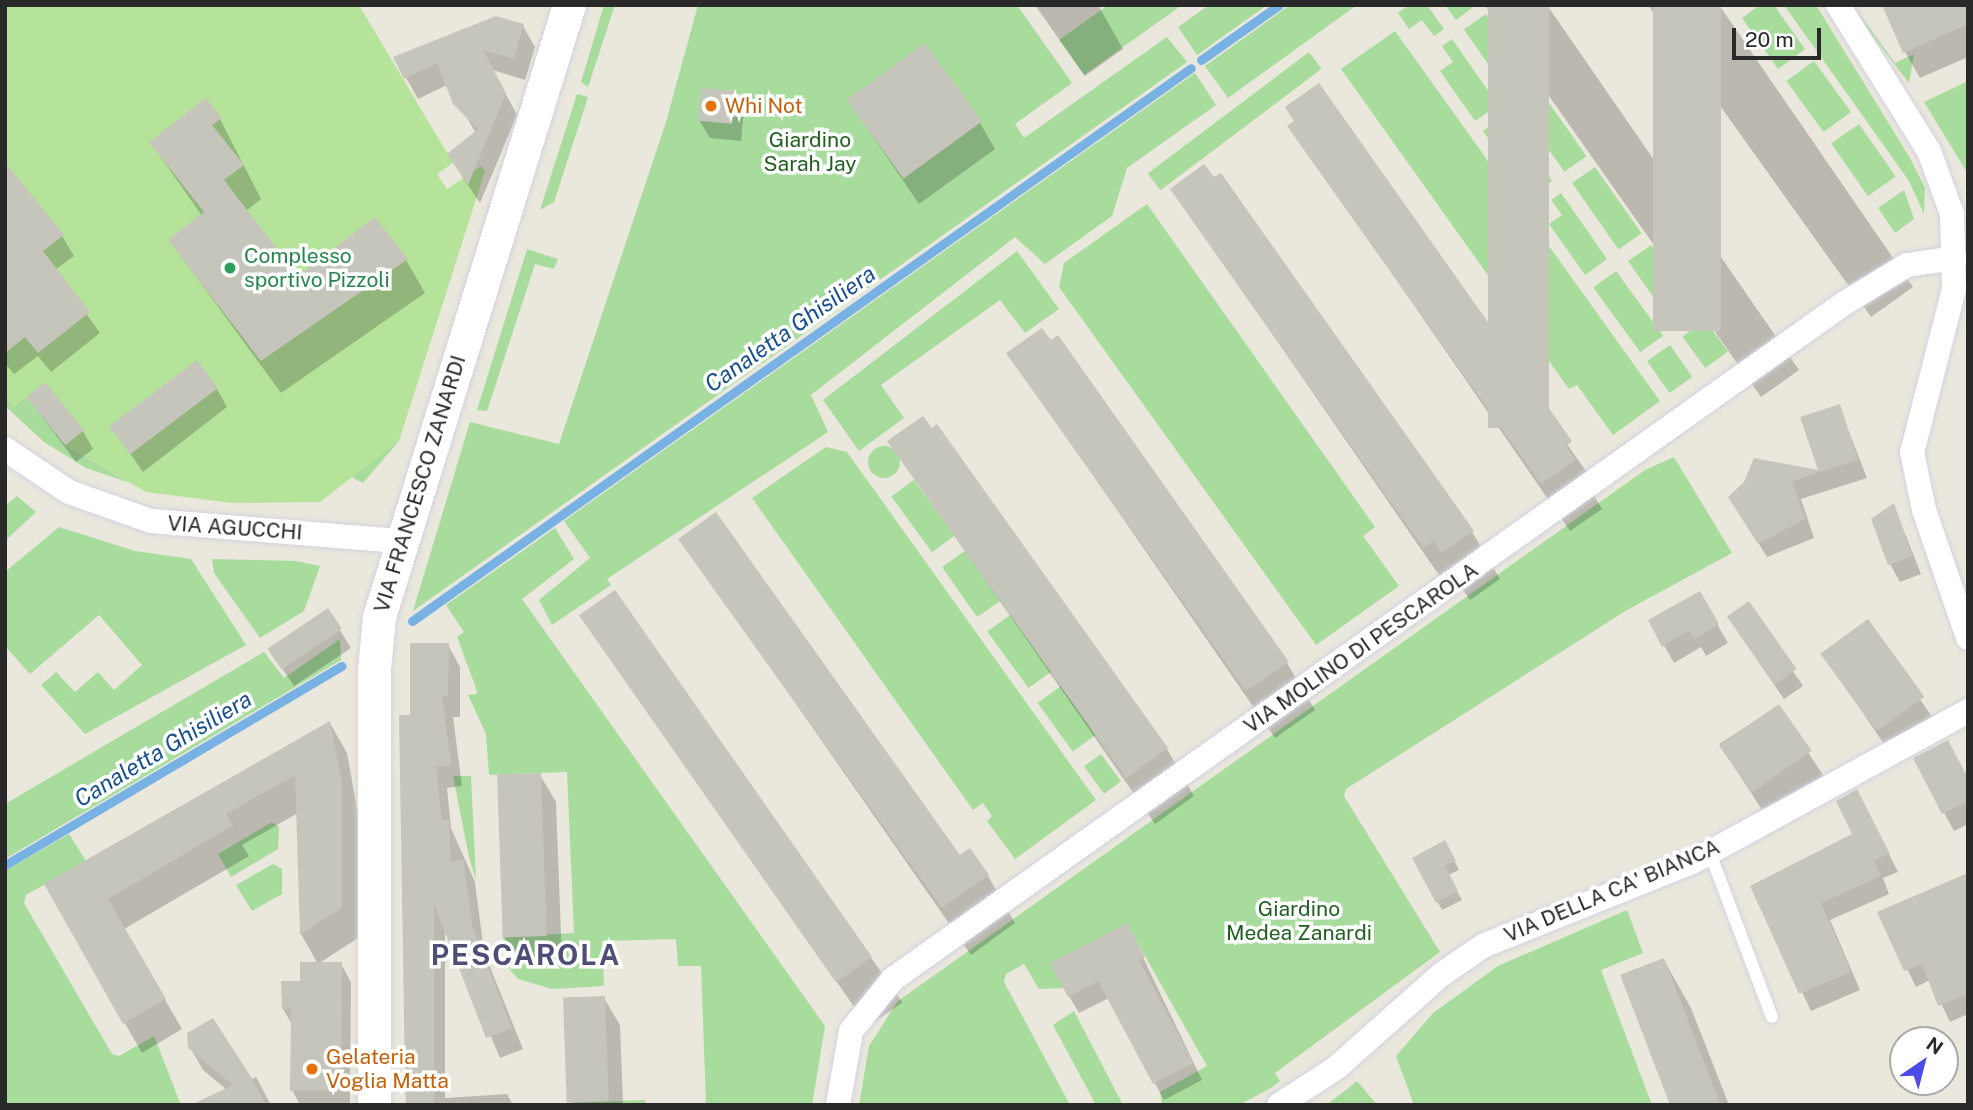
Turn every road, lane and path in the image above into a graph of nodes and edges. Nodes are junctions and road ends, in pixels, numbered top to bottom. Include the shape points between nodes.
1 (569, 5) edge
2 (1838, 5) edge
3 (1955, 258) junction
4 (5, 449) edge
5 (400, 541) junction
6 (1968, 638) edge
7 (1968, 710) edge
8 (1710, 853) junction
9 (1772, 1017) dead end
10 (374, 1105) edge
11 (838, 1105) edge
12 (1279, 1105) edge

1 - 5 main road, VIA FRANCESCO ZANARDI
2 - 3 street via 1929,150 1947,193
3 - 6 street via 1947,322 1912,441 1924,510
3 - 11 street, VIA MOLINO DI PESCAROLA via 1907,265 1843,304 893,979 851,1031
4 - 5 street, VIA AGUCCHI via 69,492 151,521
5 - 10 main road, VIA FRANCESCO ZANARDI via 374,669
7 - 8 street, VIA DELLA CA' BIANCA
8 - 9 lane
8 - 12 street, VIA DELLA CA' BIANCA via 1483,946 1336,1068

